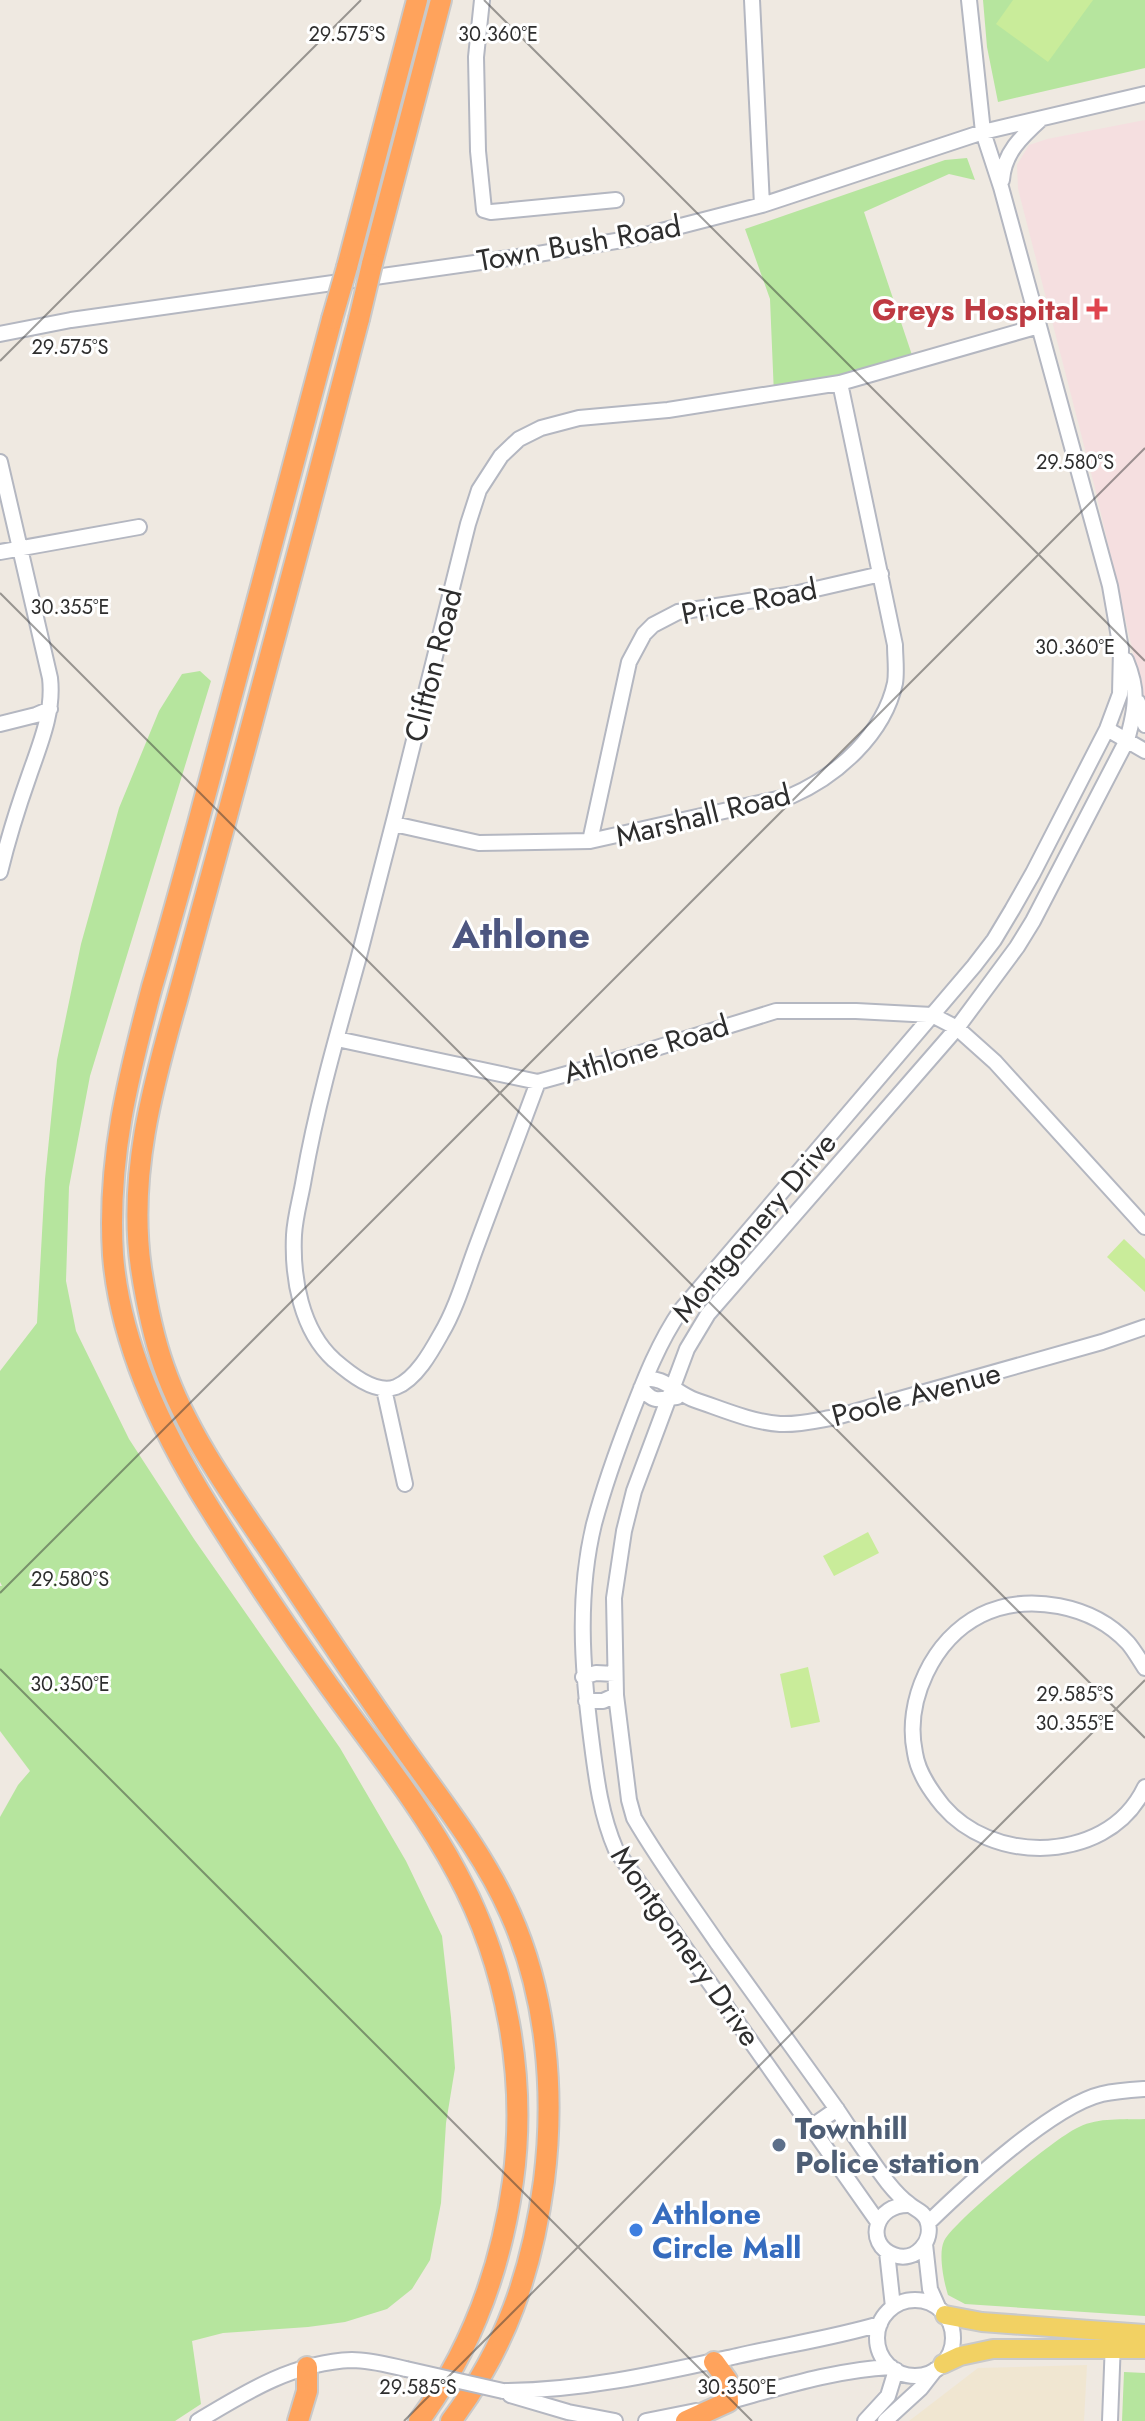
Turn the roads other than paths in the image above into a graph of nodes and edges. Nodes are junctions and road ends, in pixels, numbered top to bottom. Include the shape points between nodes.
1 (417, 0) edge
2 (441, 0) edge
3 (482, 0) edge
4 (752, 0) edge
5 (969, 0) edge
6 (1145, 94) edge
7 (1044, 116) junction
8 (983, 132) junction
9 (1001, 187) junction
10 (616, 200) dead end
11 (762, 205) junction
12 (1039, 326) junction
13 (0, 334) edge
14 (840, 383) junction
15 (0, 462) edge
16 (139, 527) dead end
17 (18, 548) junction
18 (0, 552) edge
19 (881, 574) junction
20 (1121, 649) junction
21 (1136, 694) junction
22 (50, 709) junction
23 (0, 724) edge
24 (1145, 725) edge
25 (1107, 729) junction
26 (1127, 740) junction
27 (1145, 751) edge
28 (394, 824) junction
29 (590, 841) junction
30 (0, 872) edge
31 (1033, 873) junction
32 (1053, 881) junction
33 (1021, 893) junction
34 (1042, 903) junction
35 (932, 1015) junction
36 (957, 1028) junction
37 (337, 1039) junction
38 (538, 1082) junction
39 (802, 1169) junction
40 (790, 1182) junction
41 (820, 1185) junction
42 (809, 1198) junction
43 (1145, 1227) edge
44 (1145, 1327) edge
45 (643, 1384) junction
46 (384, 1389) junction
47 (676, 1394) junction
48 (405, 1484) dead end
49 (1145, 1638) edge
50 (1129, 1644) junction
51 (1145, 1668) edge
52 (615, 1674) junction
53 (583, 1677) junction
54 (616, 1695) junction
55 (586, 1701) junction
56 (1145, 1787) edge
57 (1145, 2089) edge
58 (837, 2109) junction
59 (811, 2127) junction
60 (949, 2202) junction
61 (913, 2207) junction
62 (878, 2222) junction
63 (928, 2223) junction
64 (925, 2244) junction
65 (887, 2252) junction
66 (893, 2307) junction
67 (942, 2311) junction
68 (880, 2324) junction
69 (1145, 2334) edge
70 (1113, 2340) junction
71 (1145, 2349) edge
72 (714, 2362) junction
73 (307, 2367) junction
74 (939, 2367) junction
75 (893, 2369) junction
76 (503, 2391) junction
77 (728, 2402) junction
78 (198, 2421) edge
79 (298, 2421) edge
80 (419, 2421) edge
81 (451, 2421) edge
82 (615, 2421) edge
83 (646, 2421) edge
84 (686, 2421) edge
85 (865, 2421) edge
86 (885, 2421) edge
87 (1110, 2421) edge

1 - 80 highway, bridge via 135,1053 115,1147 112,1192 113,1258 121,1305 168,1436 223,1530 439,1842 477,1915 495,1964 514,2060 517,2107 508,2216 479,2316 459,2360
2 - 81 highway, bridge via 147,1113 137,1185 140,1265 154,1338 200,1442 349,1669 466,1833 511,1914 529,1963 549,2102 533,2252 497,2348
3 - 10 street via 476,57 484,210
4 - 11 street
5 - 8 street, Montgomery Drive
6 - 7 street, Town Bush Road
7 - 8 street, Town Bush Road
7 - 9 street via 1012,149 1003,165
8 - 9 street, Montgomery Drive
8 - 11 street, Town Bush Road
9 - 12 street, Montgomery Drive
11 - 13 street, Town Bush Road via 634,238
12 - 14 street, Clifton Road
12 - 20 street, Montgomery Drive via 1110,586
14 - 19 street, Marshall Road
14 - 28 street, Clifton Road via 579,418 541,428 501,456 479,490 468,524
15 - 17 street
16 - 17 street
17 - 18 street
17 - 22 street via 50,678
19 - 29 street, Price Road via 678,612 653,625 629,662
19 - 29 street, Marshall Road via 896,679 889,705 858,749 812,787 791,796
20 - 21 street, Montgomery Drive
20 - 25 street, Montgomery Drive via 1120,694
21 - 24 street
21 - 26 street, Montgomery Drive
22 - 23 street
22 - 30 street
25 - 26 street
25 - 31 street, Montgomery Drive
26 - 27 street
26 - 32 street, Montgomery Drive
28 - 29 street, Marshall Road via 479,843
28 - 37 street, Clifton Road
31 - 32 street
31 - 33 street, Montgomery Drive
32 - 34 street, Montgomery Drive
33 - 34 street
33 - 35 street, Montgomery Drive via 994,940
34 - 36 street, Montgomery Drive via 1017,947
35 - 36 street, Athlone Road
35 - 38 street, Athlone Road via 776,1011
35 - 39 street, Montgomery Drive
36 - 41 street, Montgomery Drive
36 - 43 street, Athlone Road via 995,1062
37 - 38 street, Athlone Road
37 - 46 street, Clifton Road via 294,1234 296,1278 312,1332 326,1353 344,1369
38 - 46 street via 443,1331 409,1378
39 - 40 street, Montgomery Drive
39 - 41 street
40 - 42 street
40 - 45 street, Montgomery Drive via 681,1310
41 - 42 street, Montgomery Drive
42 - 47 street, Montgomery Drive via 708,1314 687,1349
44 - 47 street, Poole Avenue via 804,1423 748,1418
45 - 47 street, Poole Avenue via 653,1399
45 - 53 street, Montgomery Drive via 593,1527 585,1580
46 - 48 street
47 - 52 street, Montgomery Drive via 628,1513 614,1598
49 - 50 street
50 - 51 street
50 - 56 street via 1087,1614 1059,1606 1024,1604 983,1613 964,1625 934,1659 915,1700 915,1756 934,1795 954,1818 995,1841 1026,1848 1084,1842 1130,1811
52 - 53 street
52 - 54 street, Montgomery Drive
53 - 55 street, Montgomery Drive
54 - 55 street
54 - 58 street, Montgomery Drive via 634,1818
55 - 59 street, Montgomery Drive via 601,1805 616,1850
57 - 60 street via 1080,2102 1030,2135
58 - 59 street
58 - 61 street, Montgomery Drive via 871,2160
59 - 62 street, Montgomery Drive
60 - 61 street
60 - 63 street
61 - 62 street via 891,2207
61 - 63 street
62 - 65 street via 878,2237
63 - 64 street
64 - 65 street via 903,2257
64 - 67 street via 930,2289
65 - 66 street
66 - 67 street via 916,2300
66 - 68 street
67 - 70 main road via 982,2322
67 - 74 street via 953,2334
68 - 72 street
68 - 75 street via 878,2347
69 - 70 main road
70 - 71 main road
70 - 74 main road via 993,2349
70 - 87 street
72 - 76 street via 589,2386
72 - 77 highway via 727,2380
73 - 76 street, bridge via 352,2360
73 - 78 street via 287,2372
73 - 79 highway
74 - 75 street via 916,2375
74 - 86 street
75 - 77 street via 851,2371
75 - 85 street via 888,2396
76 - 82 street
77 - 83 street
77 - 84 highway

